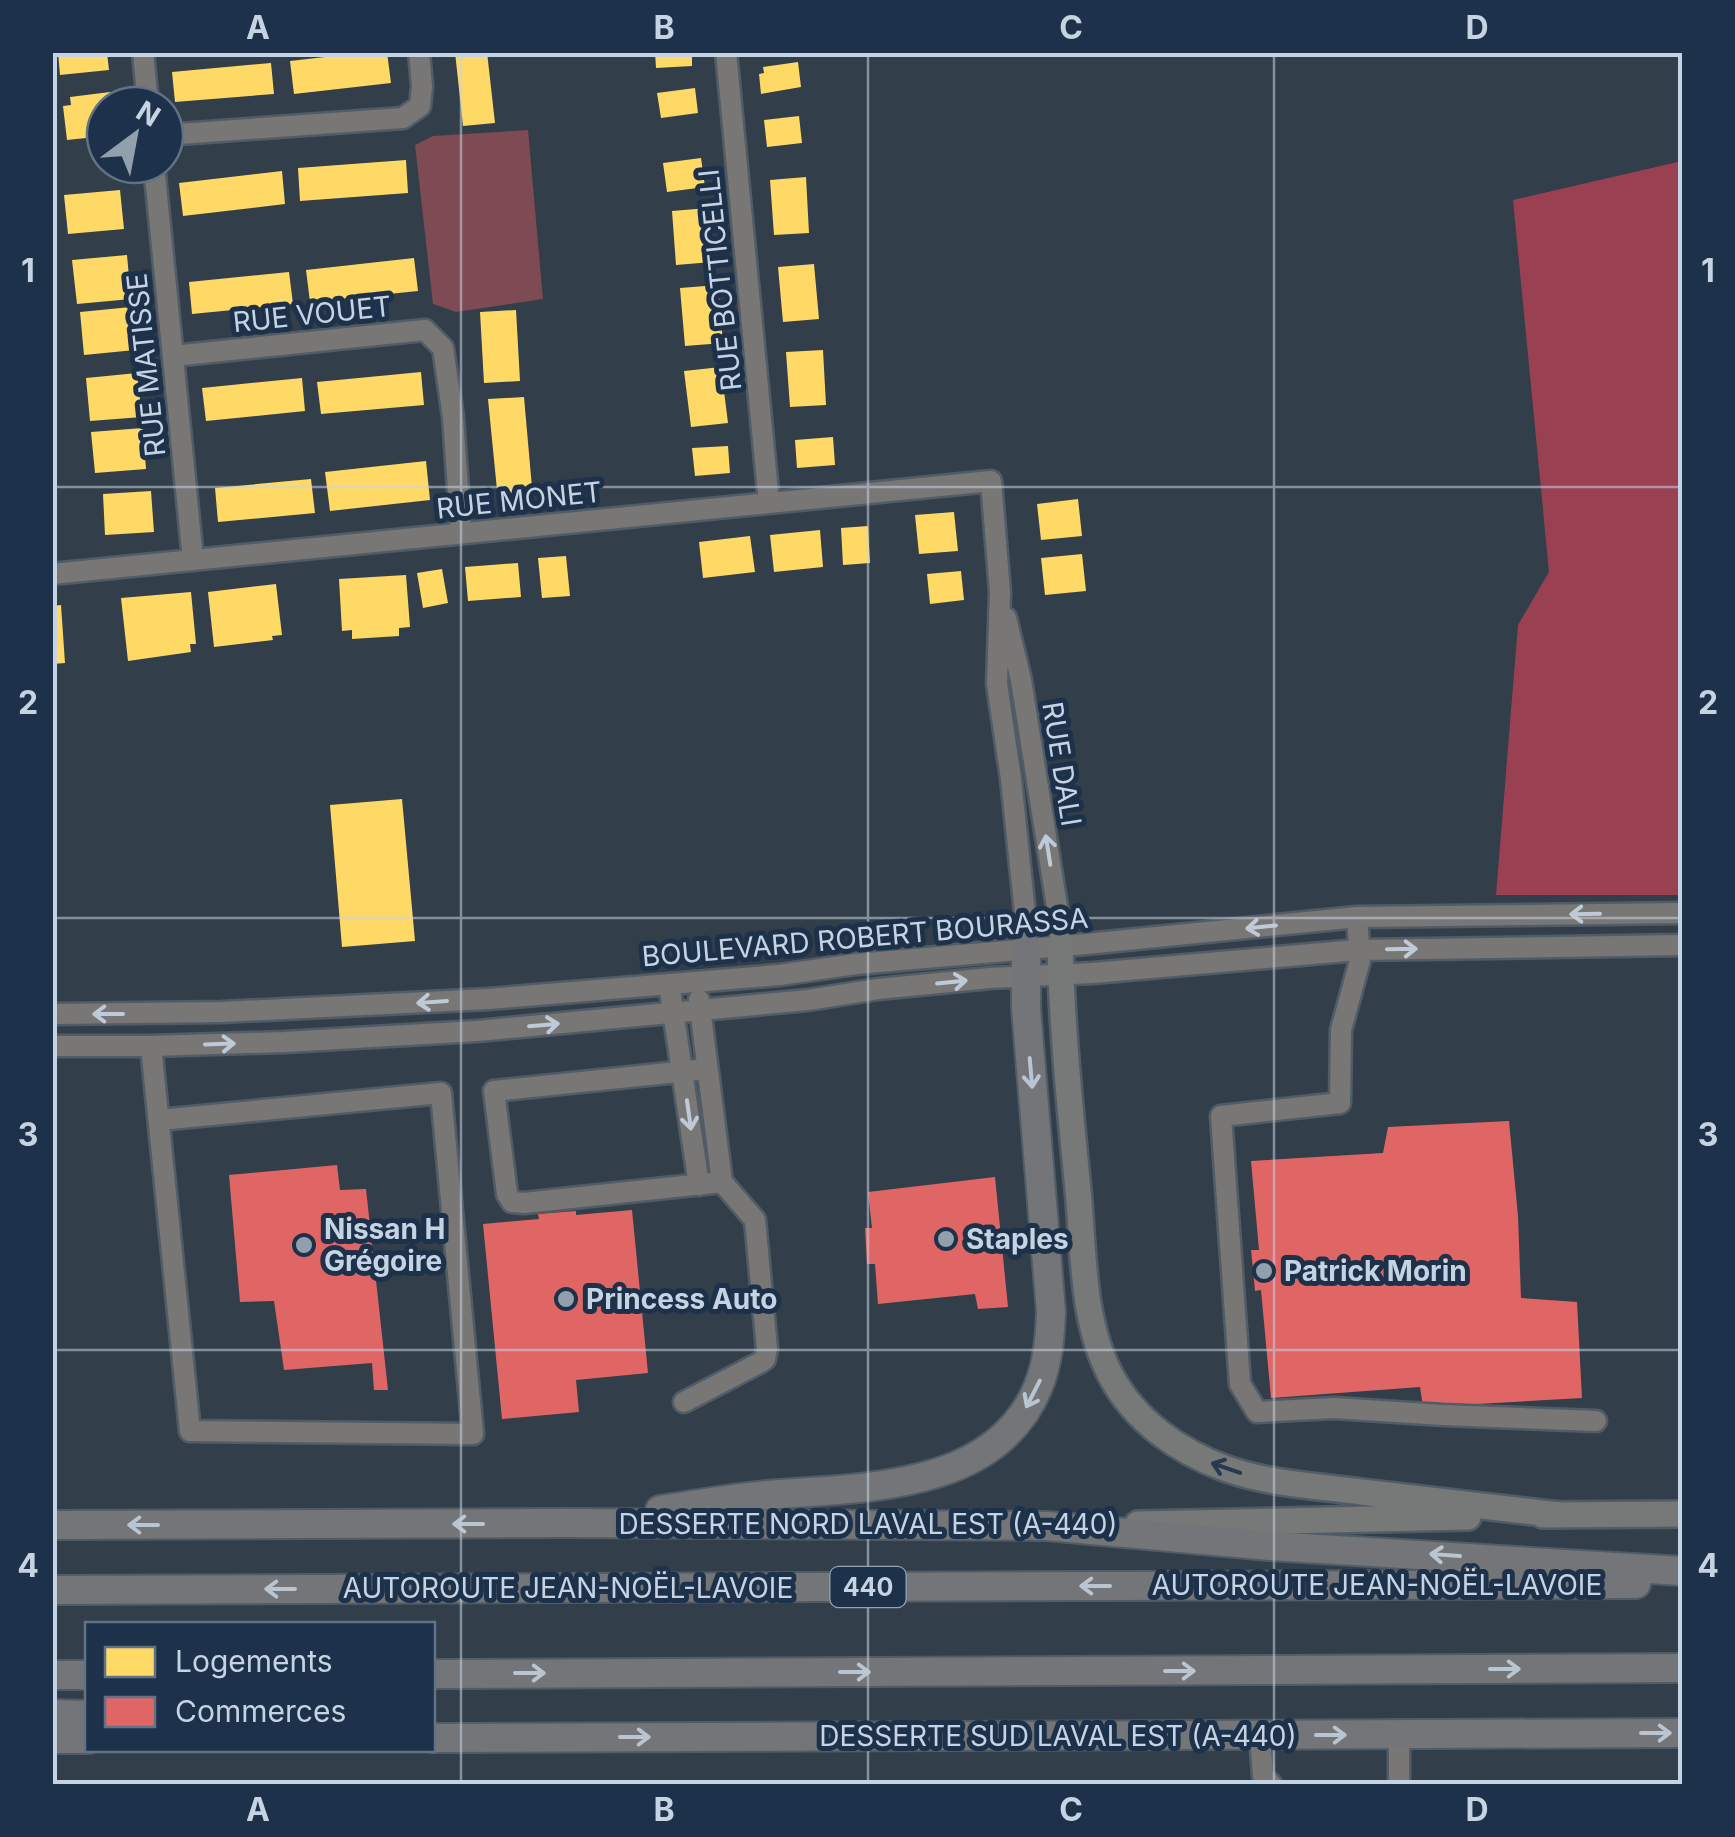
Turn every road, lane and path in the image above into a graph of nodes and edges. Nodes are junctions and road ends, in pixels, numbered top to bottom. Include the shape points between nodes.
1 (143, 52) edge
2 (419, 52) edge
3 (726, 52) edge
4 (146, 85) edge
5 (185, 134) edge
6 (156, 185) edge
7 (173, 356) junction
8 (991, 481) joint
9 (769, 503) junction
10 (462, 534) junction
11 (193, 560) junction
12 (52, 574) edge
13 (1000, 592) junction
14 (1682, 913) edge
15 (1357, 917) junction
16 (1682, 945) edge
17 (1060, 947) junction
18 (1358, 950) junction
19 (1026, 962) junction
20 (1061, 974) junction
21 (697, 983) junction
22 (669, 984) junction
23 (700, 1010) junction
24 (674, 1013) junction
25 (52, 1014) edge
26 (52, 1046) edge
27 (151, 1046) junction
28 (706, 1069) junction
29 (682, 1072) junction
30 (159, 1120) junction
31 (722, 1182) junction
32 (699, 1185) junction
33 (684, 1402) dead end
34 (1596, 1421) dead end
35 (1682, 1514) edge
36 (1558, 1515) junction
37 (566, 1523) junction
38 (52, 1525) edge
39 (1047, 1526) junction
40 (1682, 1571) edge
41 (1682, 1584) edge
42 (52, 1590) edge
43 (1682, 1668) edge
44 (435, 1674) edge
45 (52, 1675) edge
46 (85, 1675) edge
47 (52, 1714) edge
48 (85, 1714) edge
49 (1682, 1733) edge
50 (1399, 1735) junction
51 (1260, 1736) junction
52 (435, 1738) edge
53 (52, 1739) edge
54 (85, 1739) edge
55 (1271, 1784) edge
56 (1399, 1784) edge

1 - 4 street
2 - 5 street via 420,106 402,118
3 - 9 street, RUE BOTTICELLI
6 - 7 street, RUE MATISSE
7 - 10 street, RUE VOUET via 425,330 443,348
7 - 11 street, RUE MATISSE
8 - 9 street, RUE MONET
8 - 13 street, RUE DALI
9 - 10 street, RUE MONET
10 - 11 street, RUE MONET
11 - 12 street, RUE MONET
17 -> 13 street, RUE DALI via 1021,680
13 - 19 street, RUE DALI via 997,684
14 -> 15 street, BOULEVARD ROBERT BOURASSA
15 -> 17 street, BOULEVARD ROBERT BOURASSA
15 - 18 street
18 -> 16 street, BOULEVARD ROBERT BOURASSA
17 - 19 street, BOULEVARD ROBERT BOURASSA
17 - 20 main road
18 - 20 street, BOULEVARD ROBERT BOURASSA
18 - 34 street via 1341,1030 1340,1102 1221,1116 1240,1384 1256,1412 1334,1408
19 - 20 street, BOULEVARD ROBERT BOURASSA
19 - 21 street, BOULEVARD ROBERT BOURASSA via 874,962
23 -> 19 street, BOULEVARD ROBERT BOURASSA via 912,986
19 -> 37 highway via 1051,1312 1044,1372 1015,1424 973,1459 922,1477
36 -> 20 main road via 1246,1474 1182,1448 1134,1410 1104,1362 1089,1305
21 - 22 street, BOULEVARD ROBERT BOURASSA
21 - 23 street
22 - 24 street
22 -> 25 street, BOULEVARD ROBERT BOURASSA via 347,1007
23 - 24 street, BOULEVARD ROBERT BOURASSA
23 - 28 street
27 -> 24 street, BOULEVARD ROBERT BOURASSA via 432,1034
24 - 29 street
26 - 27 street, BOULEVARD ROBERT BOURASSA
27 - 30 street
28 - 29 street
28 - 31 street
29 -> 32 street
29 - 32 street via 494,1091 508,1194 512,1202 524,1203
30 - 30 street via 190,1431 473,1434 441,1093
31 - 32 street
31 - 33 street via 755,1220 767,1349 761,1362
35 - 36 main road, DESSERTE NORD LAVAL EST (A-440)
36 - 39 main road, DESSERTE NORD LAVAL EST (A-440)
37 -> 38 highway, DESSERTE NORD LAVAL EST (A-440)
37 - 39 highway, DESSERTE NORD LAVAL EST (A-440)
40 -> 39 highway
41 -> 42 highway, AUTOROUTE JEAN-NOËL-LAVOIE / 440
44 -> 43 highway
45 - 46 highway
47 - 48 highway
50 -> 49 highway, DESSERTE SUD LAVAL EST (A-440)
51 -> 50 highway, DESSERTE SUD LAVAL EST (A-440)
50 - 56 street
52 -> 51 highway, DESSERTE SUD LAVAL EST (A-440)
51 - 55 street via 1263,1776
53 - 54 highway

